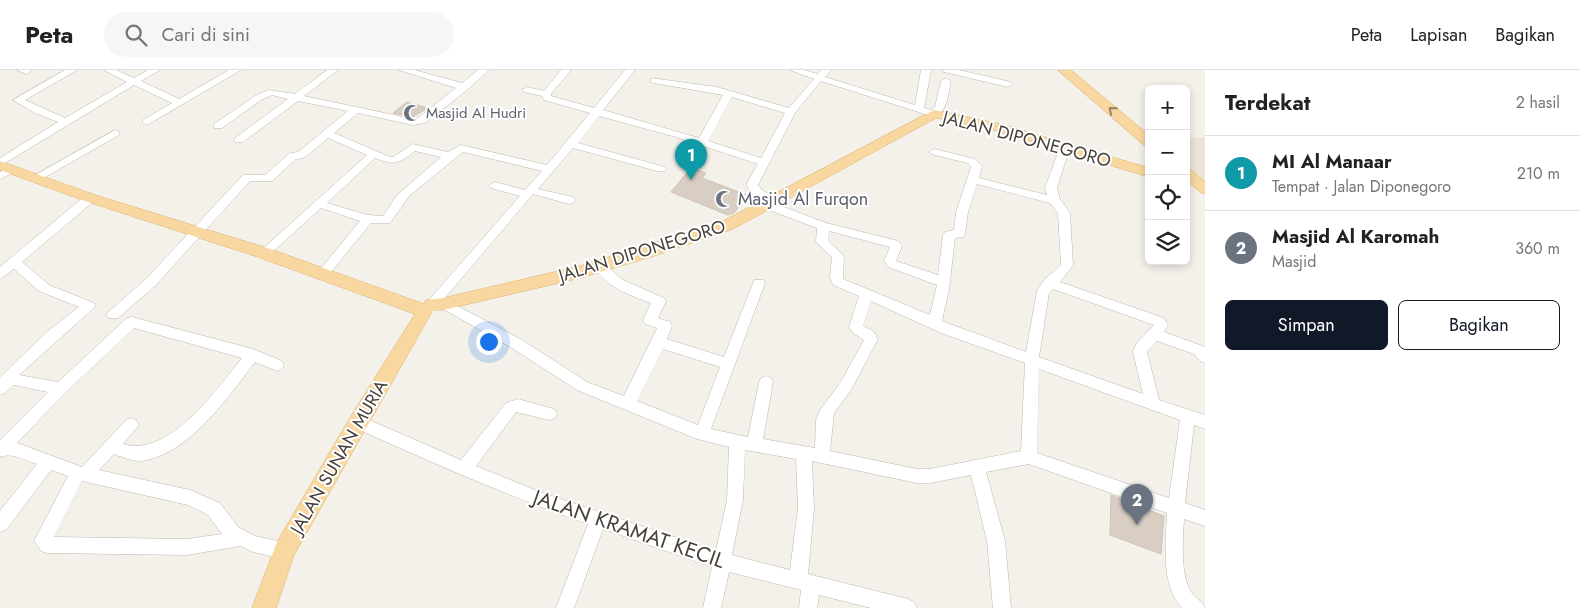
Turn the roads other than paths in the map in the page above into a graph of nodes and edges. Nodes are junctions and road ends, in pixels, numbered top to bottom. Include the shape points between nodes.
1 (72, 70) edge
2 (109, 70) edge
3 (155, 70) edge
4 (236, 70) edge
5 (333, 70) edge
6 (404, 70) edge
7 (484, 70) edge
8 (566, 70) edge
9 (630, 70) edge
10 (795, 70) edge
11 (926, 70) edge
12 (947, 70) edge
13 (1064, 70) edge
14 (823, 74) edge
15 (654, 80) dead end
16 (133, 81) junction
17 (946, 81) dead end
18 (1008, 84) dead end
19 (465, 87) junction
20 (528, 90) dead end
21 (546, 94) junction
22 (728, 95) junction
23 (298, 97) junction
24 (178, 102) junction
25 (919, 108) junction
26 (357, 109) junction
27 (598, 111) junction
28 (792, 112) junction
29 (934, 114) junction
30 (66, 122) junction
31 (146, 122) dead end
32 (218, 126) dead end
33 (115, 133) dead end
34 (327, 134) junction
35 (1145, 139) edge
36 (239, 140) dead end
37 (702, 142) junction
38 (571, 144) junction
39 (1065, 147) junction
40 (936, 152) dead end
41 (374, 154) junction
42 (449, 156) junction
43 (764, 162) junction
44 (3, 168) edge
45 (661, 169) dead end
46 (548, 170) junction
47 (1145, 171) edge
48 (1188, 175) edge
49 (36, 178) junction
50 (974, 180) junction
51 (1190, 184) edge
52 (495, 186) dead end
53 (1205, 189) edge
54 (529, 192) junction
55 (90, 198) junction
56 (569, 200) dead end
57 (1054, 200) junction
58 (319, 204) junction
59 (770, 204) junction
60 (368, 219) junction
61 (823, 226) junction
62 (196, 232) junction
63 (264, 253) junction
64 (14, 262) junction
65 (599, 266) junction
66 (0, 274) edge
67 (323, 274) junction
68 (759, 282) dead end
69 (943, 282) junction
70 (1049, 283) junction
71 (867, 293) junction
72 (89, 306) junction
73 (433, 306) junction
74 (113, 314) junction
75 (132, 322) junction
76 (935, 323) junction
77 (1155, 335) junction
78 (659, 342) junction
79 (253, 355) junction
80 (1205, 357) edge
81 (1032, 359) junction
82 (729, 364) junction
83 (277, 365) dead end
84 (766, 382) dead end
85 (5, 384) edge
86 (62, 388) junction
87 (628, 404) junction
88 (1153, 405) junction
89 (549, 414) dead end
90 (1188, 417) junction
91 (358, 422) junction
92 (1205, 422) edge
93 (131, 425) dead end
94 (702, 434) junction
95 (736, 442) junction
96 (754, 445) junction
97 (110, 446) junction
98 (2, 449) edge
99 (804, 453) junction
100 (822, 456) junction
101 (1030, 457) junction
102 (49, 461) junction
103 (977, 467) junction
104 (464, 469) junction
105 (82, 474) junction
106 (1176, 509) junction
107 (599, 518) junction
108 (1205, 518) edge
109 (0, 524) edge
110 (241, 538) junction
111 (285, 550) junction
112 (723, 562) junction
113 (804, 582) junction
114 (264, 608) edge
115 (565, 608) edge
116 (712, 608) edge
117 (808, 608) edge
118 (908, 608) edge
119 (1002, 608) edge
120 (1196, 608) edge

1 - 30 street via 18,100
2 - 16 street
3 - 16 street
4 - 24 street
5 - 23 street
6 - 19 street
7 - 19 street
8 - 21 street
9 - 27 street
10 - 14 street
11 - 25 street
12 - 18 street
35 -> 13 main road
14 - 25 street
14 - 28 street
15 - 22 street
16 - 24 street
16 - 30 street
17 - 29 street via 940,108
19 - 26 street via 421,121
20 - 21 street
21 - 27 street via 550,99
22 - 28 street
22 - 37 street
23 - 26 street
23 - 32 street via 268,92
23 - 36 street
24 - 31 street
25 - 29 street
26 - 34 street
27 - 37 street
27 - 38 street
28 - 43 street
29 - 39 main road, JALAN DIPONEGORO via 996,127
29 - 59 main road, JALAN DIPONEGORO
30 - 44 street
33 - 49 street
34 - 41 street
34 - 62 street via 300,156 294,155 268,179 247,177
37 - 43 street
38 - 45 street
38 - 46 street
39 - 47 main road, JALAN DIPONEGORO
39 - 57 street via 1051,188
40 - 50 street via 976,164
41 - 42 street via 396,160 413,146
41 - 58 street
42 - 46 street via 464,148
42 - 60 street via 402,198 388,218
43 - 59 street via 752,185
44 - 49 main road
46 - 54 street
48 - 53 main road
49 - 55 main road
50 - 57 street
50 - 69 street via 962,212 959,234 949,235
51 - 53 main road
52 - 54 street
54 - 56 street
54 - 73 street
55 - 62 main road
55 - 64 street
57 - 70 street via 1064,213 1067,265
58 - 60 street
58 - 63 street
59 - 61 street
59 - 65 main road, JALAN DIPONEGORO via 728,225
60 - 67 street
61 - 69 street via 894,244 892,264
61 - 71 street via 822,242 838,256 838,282
62 - 63 main road
62 - 74 street via 151,282
63 - 67 main road
64 - 66 street
64 - 72 street via 44,288
65 - 73 main road, JALAN DIPONEGORO
65 - 78 street via 604,274 659,301 650,320 665,326
67 - 73 main road
68 - 82 street
69 - 76 street
70 - 77 street via 1156,319 1160,325
70 - 81 street via 1043,291
71 - 76 street
71 - 100 street via 856,327 871,339 846,386 827,410
72 - 74 street
72 - 85 street via 19,365 7,377
73 - 87 street via 517,344 582,386
73 - 91 main road, JALAN SUNAN MURIA
74 - 75 street
75 - 79 street
75 - 86 street
76 - 81 street
77 - 80 street via 1200,350
77 - 88 street via 1140,352
78 - 82 street
78 - 87 street
79 - 83 street
79 - 97 street via 203,414 177,439 144,453 134,454
81 - 88 street
81 - 101 street
82 - 94 street
84 - 96 street
85 - 86 street
86 - 98 street
87 - 94 street
88 - 90 street
89 - 104 street via 518,405 511,407
90 - 92 street
90 - 106 street
91 - 104 street, JALAN KRAMAT KECIL
91 - 111 main road, JALAN SUNAN MURIA
93 - 97 street
94 - 95 street
95 - 96 street
95 - 112 street via 735,500
96 - 99 street
97 - 105 street
98 - 102 street via 12,448
99 - 100 street
99 - 113 street
100 - 103 street via 917,476
101 - 103 street
101 - 106 street
102 - 105 street
102 - 109 street
103 - 119 street via 996,541
104 - 107 street, JALAN KRAMAT KECIL via 539,499
105 - 110 street via 190,498 214,510 232,533
105 - 110 street via 43,541 47,545 188,547
106 - 108 street
106 - 120 street via 1176,571 1180,590
107 - 112 street, JALAN KRAMAT KECIL
107 - 115 street
110 - 111 street via 253,544
111 - 114 main road, JALAN SUNAN MURIA
112 - 113 street, JALAN KRAMAT KECIL
112 - 116 street
113 - 117 street
113 - 118 street, JALAN KRAMAT KECIL

